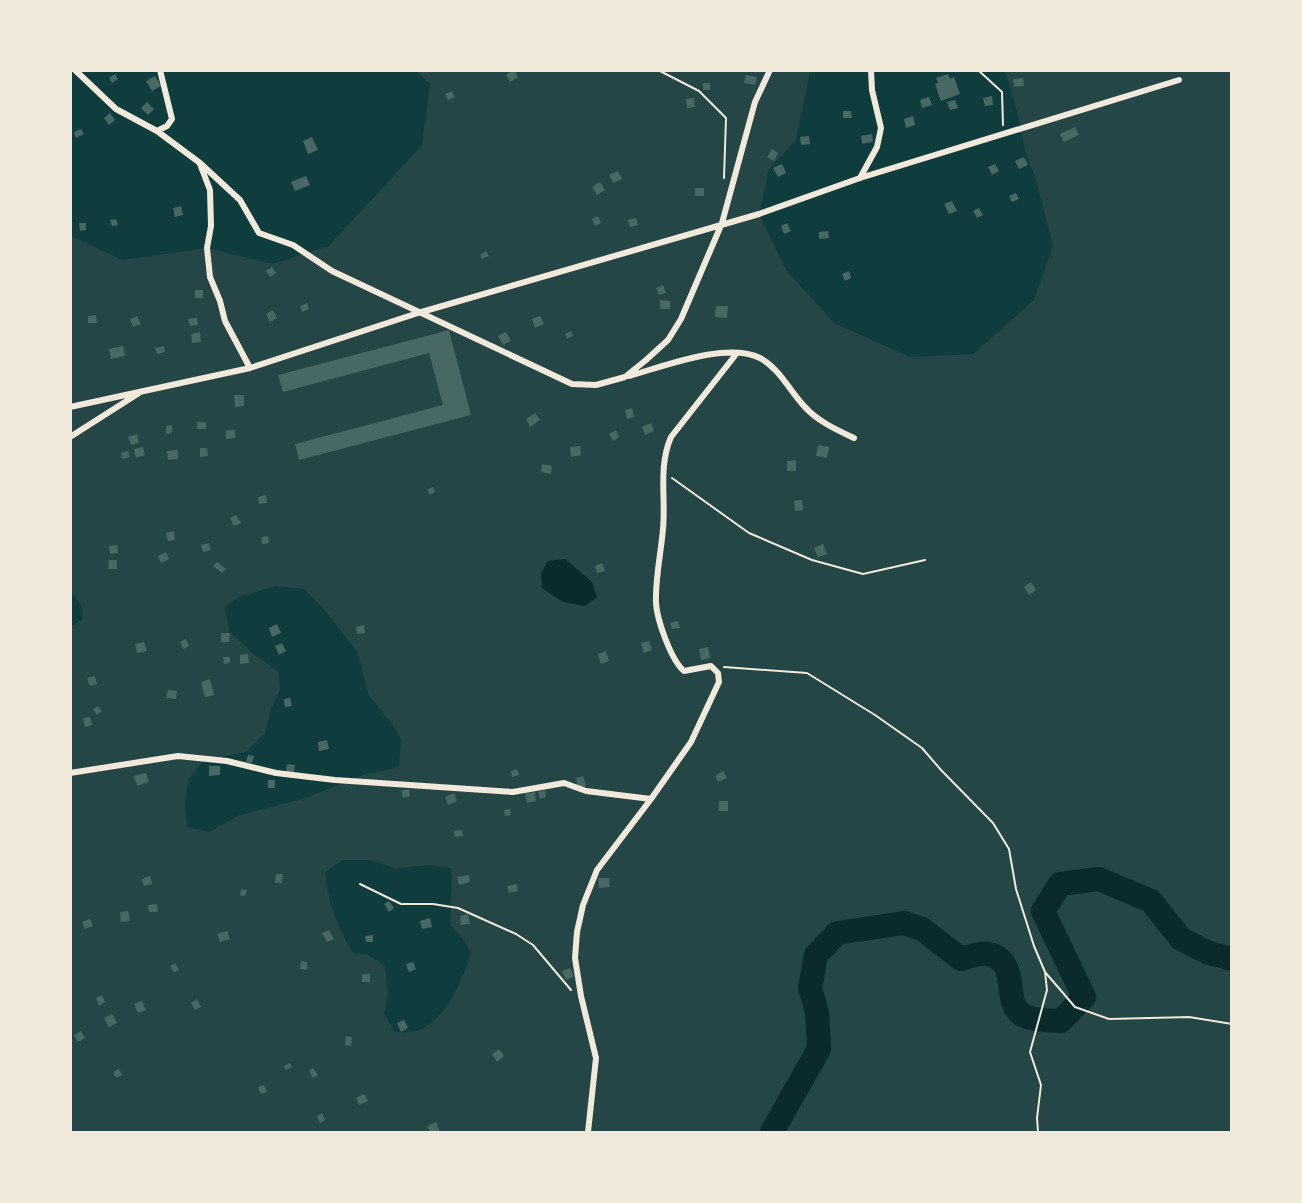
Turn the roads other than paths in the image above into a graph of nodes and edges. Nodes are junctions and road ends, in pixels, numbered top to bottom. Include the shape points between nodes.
1 (75, 70) edge
2 (160, 70) edge
3 (770, 70) edge
4 (872, 70) edge
5 (1179, 80) dead end
6 (157, 131) junction
7 (200, 163) junction
8 (860, 178) junction
9 (722, 223) junction
10 (418, 313) junction
11 (737, 353) junction
12 (250, 368) junction
13 (625, 376) junction
14 (142, 392) junction
15 (70, 407) edge
16 (70, 437) edge
17 (854, 438) dead end
18 (70, 773) edge
19 (651, 799) junction
20 (588, 1132) edge

1 - 6 street via 116,109
2 - 6 street via 172,119
3 - 9 street via 755,102
4 - 8 street via 880,128 877,147
5 - 8 street
6 - 7 street
7 - 10 street via 240,200 260,233 293,245 332,271
7 - 12 street via 210,190 210,277 225,321
8 - 9 street
9 - 10 street
9 - 13 street via 681,319 668,340
10 - 12 street
10 - 13 street via 572,384 597,385
11 - 13 street via 686,359
11 - 17 street via 759,358 805,407
11 - 19 street via 666,449 656,603 678,667 684,671 711,666 718,673 719,682 691,742
12 - 14 street
14 - 15 street
14 - 16 street
18 - 19 street via 178,756 335,780 513,792 564,783 586,791
19 - 20 street via 597,870 583,904 577,933 581,996 596,1058

